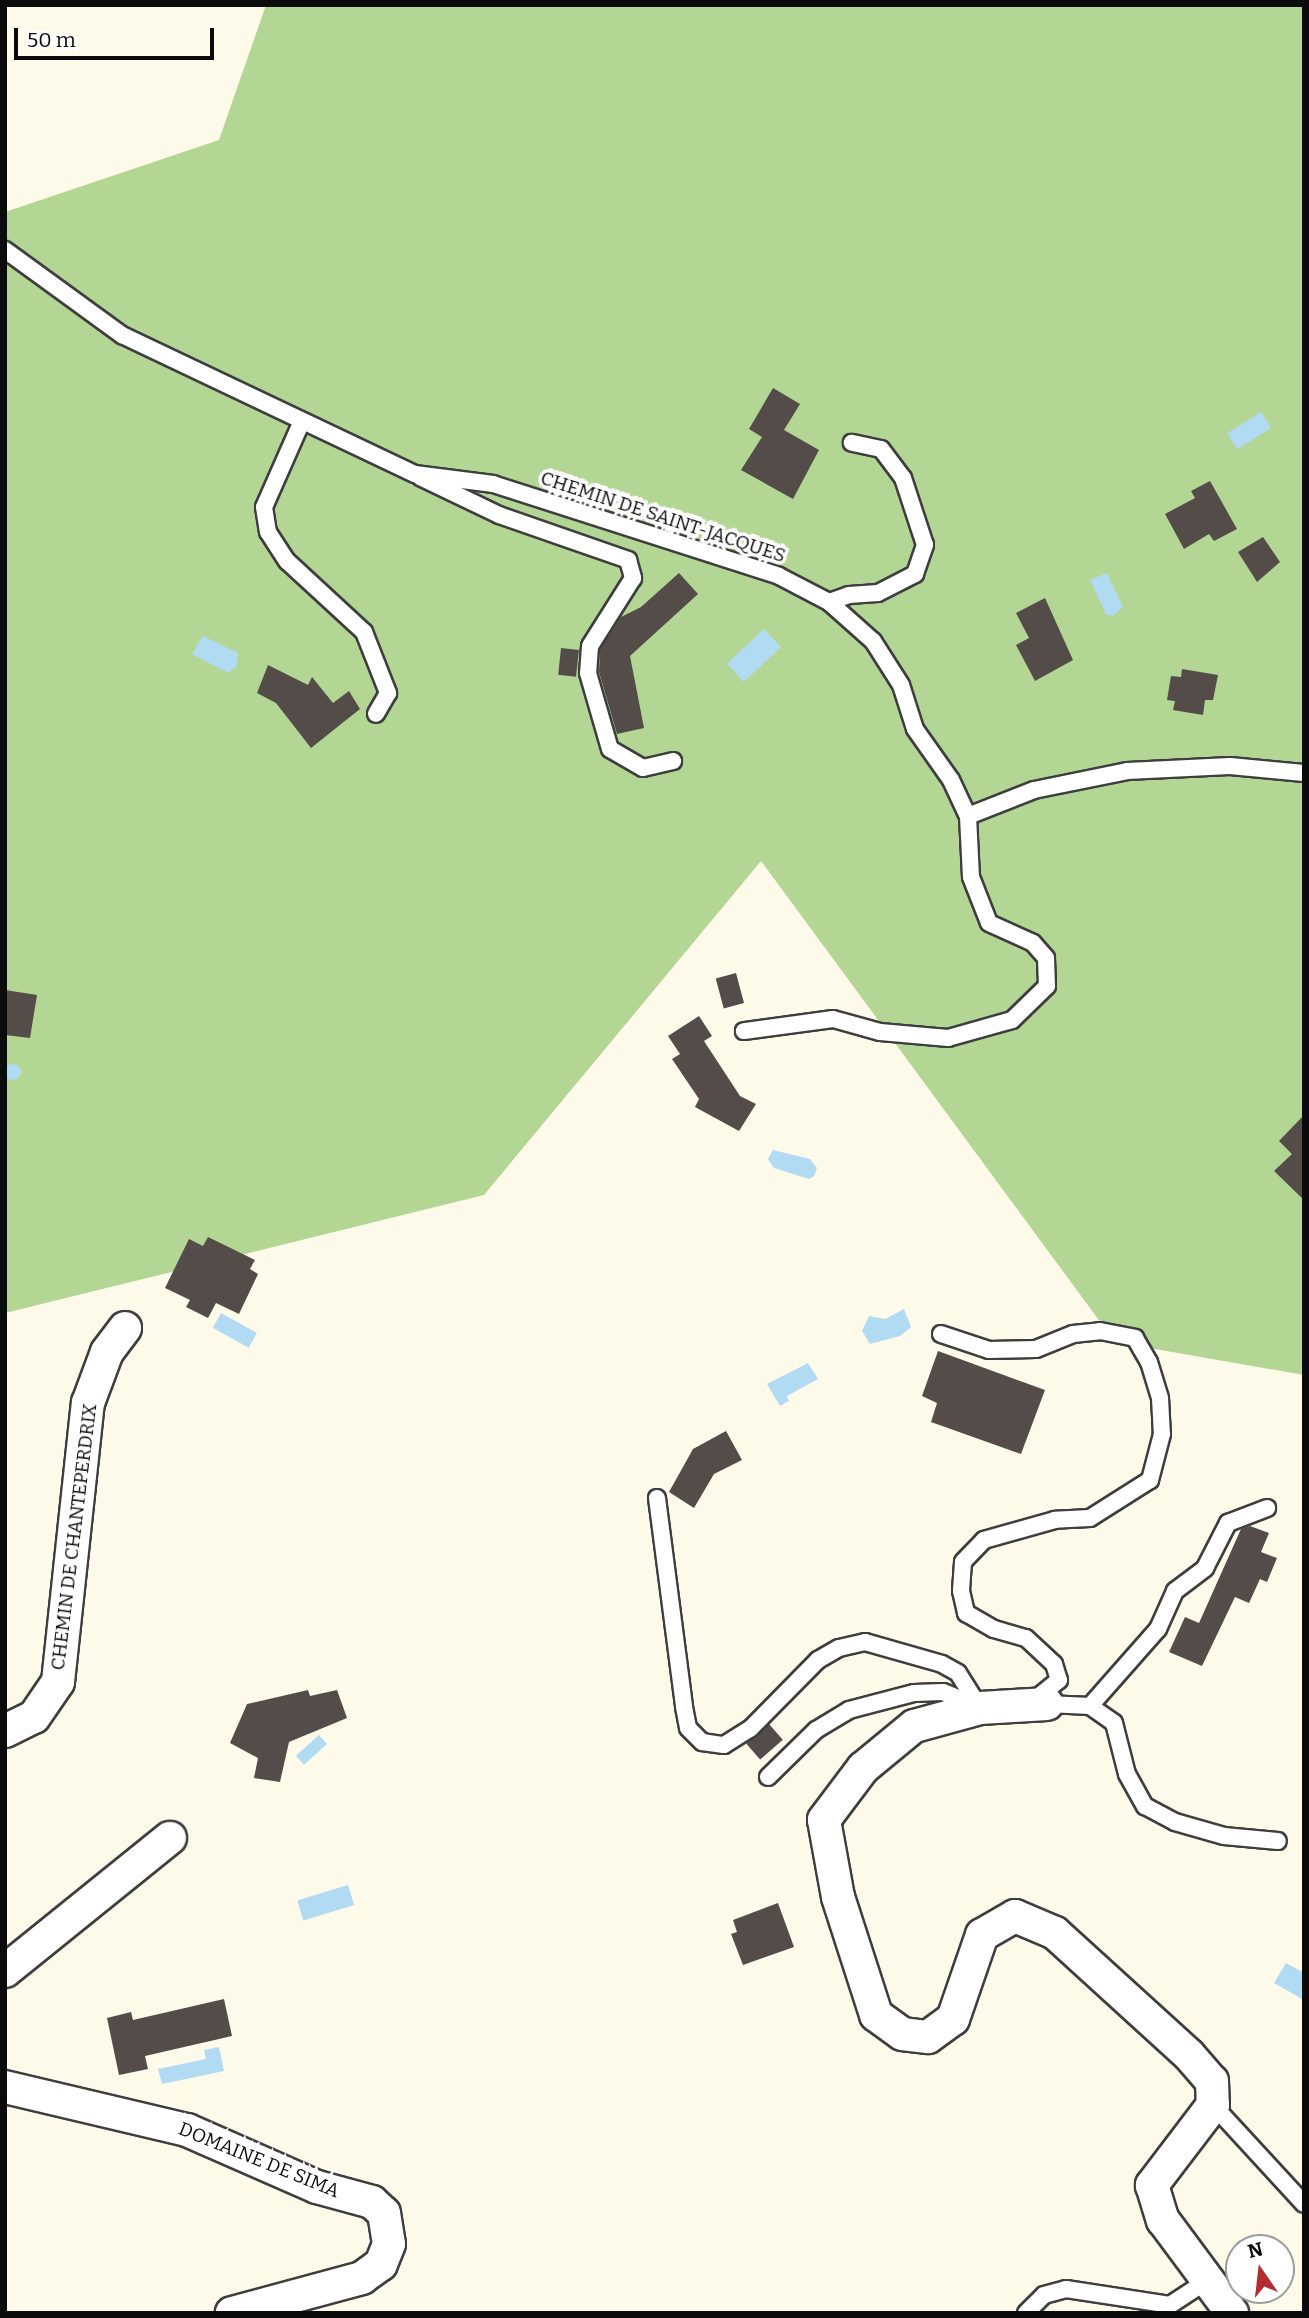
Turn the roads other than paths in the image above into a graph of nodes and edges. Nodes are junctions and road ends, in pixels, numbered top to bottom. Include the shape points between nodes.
1 (5, 250) edge
2 (302, 421) junction
3 (852, 443) dead end
4 (415, 474) junction
5 (829, 602) junction
6 (376, 714) dead end
7 (673, 761) dead end
8 (1304, 774) edge
9 (968, 816) junction
10 (744, 1031) dead end
11 (125, 1328) dead end
12 (941, 1334) dead end
13 (657, 1498) dead end
14 (1267, 1508) dead end
15 (1038, 1704) junction
16 (1090, 1706) junction
17 (980, 1708) junction
18 (5, 1731) edge
19 (768, 1777) dead end
20 (170, 1838) dead end
21 (1278, 1842) dead end
22 (5, 1971) edge
23 (5, 2087) edge
24 (1213, 2105) junction
25 (1304, 2204) edge
26 (1205, 2282) junction
27 (232, 2313) edge
28 (1026, 2313) edge
29 (1232, 2313) edge

1 - 2 lane, CHEMIN DE SAINT-JACQUES via 122,335
2 - 4 lane, CHEMIN DE SAINT-JACQUES
2 - 6 lane via 264,507 268,532 286,561 364,632 388,692
3 - 5 lane via 881,449 903,478 925,545 915,574 878,593
4 - 5 lane, CHEMIN DE SAINT-JACQUES via 452,475 559,503 779,576
4 - 7 lane via 499,515 628,560 633,578 590,646 588,673 610,749 643,768
5 - 9 lane, CHEMIN DE SAINT-JACQUES via 873,641 901,685 915,729 951,780
8 - 9 lane via 1230,765 1127,771 1034,789
9 - 10 lane, CHEMIN DE SAINT-JACQUES via 971,877 989,923 1033,943 1046,958 1047,986 1012,1020 948,1038 880,1032 833,1019
11 - 18 street, CHEMIN DE CHANTEPERDRIX via 107,1352 88,1403 58,1682 34,1717
12 - 15 lane via 989,1350 1036,1349 1073,1334 1100,1331 1135,1339 1149,1362 1160,1398 1162,1434 1150,1480 1090,1518 1055,1520 984,1540 963,1562 961,1591 966,1613 994,1629 1026,1638 1054,1664 1059,1680
13 - 17 lane via 684,1707 688,1728 702,1742 723,1745 750,1729 818,1660 839,1648 865,1643 942,1664 958,1673
14 - 16 lane via 1228,1523 1205,1568 1175,1591 1158,1629
15 - 16 lane
15 - 17 street
16 - 21 lane via 1114,1723 1127,1774 1145,1806 1175,1822 1224,1836
17 - 19 lane via 943,1692 876,1701 849,1710 816,1730
17 - 24 street via 914,1726 863,1768 824,1820 838,1897 876,2015 902,2034 928,2037 953,2019 982,1936 1015,1916 1055,1933 1189,2055 1212,2081
20 - 22 street
23 - 27 street, DOMAINE DE SIMA via 187,2130 317,2187 372,2202 384,2213 389,2244 381,2264 362,2278
24 - 25 lane
24 - 26 street via 1152,2185 1163,2220
26 - 28 lane via 1170,2305 1066,2289 1044,2295
26 - 29 street

